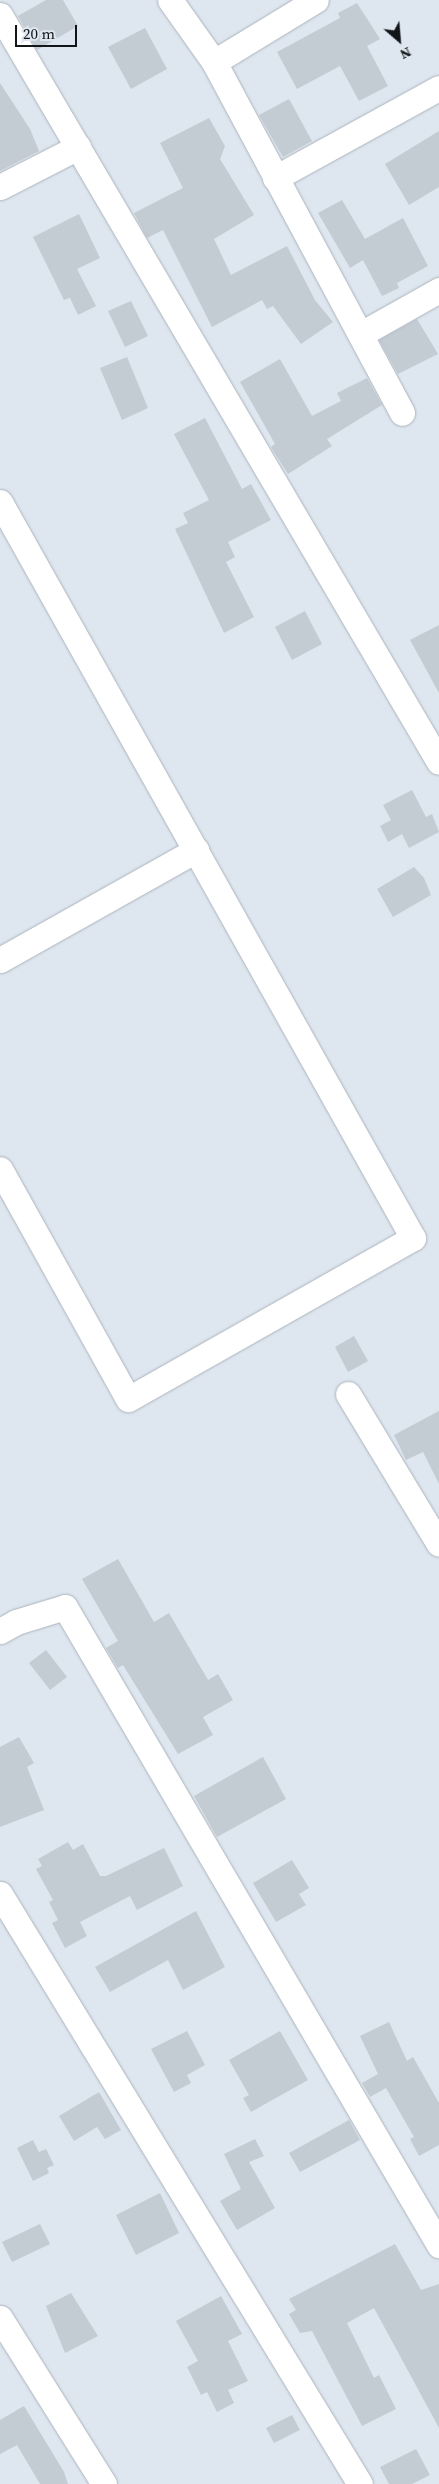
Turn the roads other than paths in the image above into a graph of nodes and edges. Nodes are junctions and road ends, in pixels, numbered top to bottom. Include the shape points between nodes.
1 (170, 0) edge
2 (316, 0) edge
3 (0, 15) edge
4 (214, 62) junction
5 (439, 88) edge
6 (78, 147) junction
7 (275, 178) junction
8 (0, 187) edge
9 (439, 290) edge
10 (361, 334) junction
11 (402, 413) dead end
12 (0, 502) edge
13 (439, 762) edge
14 (196, 850) junction
15 (0, 960) edge
16 (0, 1169) edge
17 (348, 1394) dead end
18 (439, 1544) edge
19 (0, 1632) edge
20 (0, 1894) edge
21 (439, 2246) edge
22 (0, 2318) edge
23 (104, 2484) edge
24 (360, 2484) edge

1 - 4 street
2 - 4 street
3 - 6 street
4 - 7 street
5 - 7 street
6 - 8 street
6 - 13 street
7 - 10 street
9 - 10 street
10 - 11 street
12 - 14 street
14 - 15 street
14 - 16 street via 413,1238 128,1399
17 - 18 street
19 - 21 street via 16,1622 65,1607
20 - 24 street
22 - 23 street

